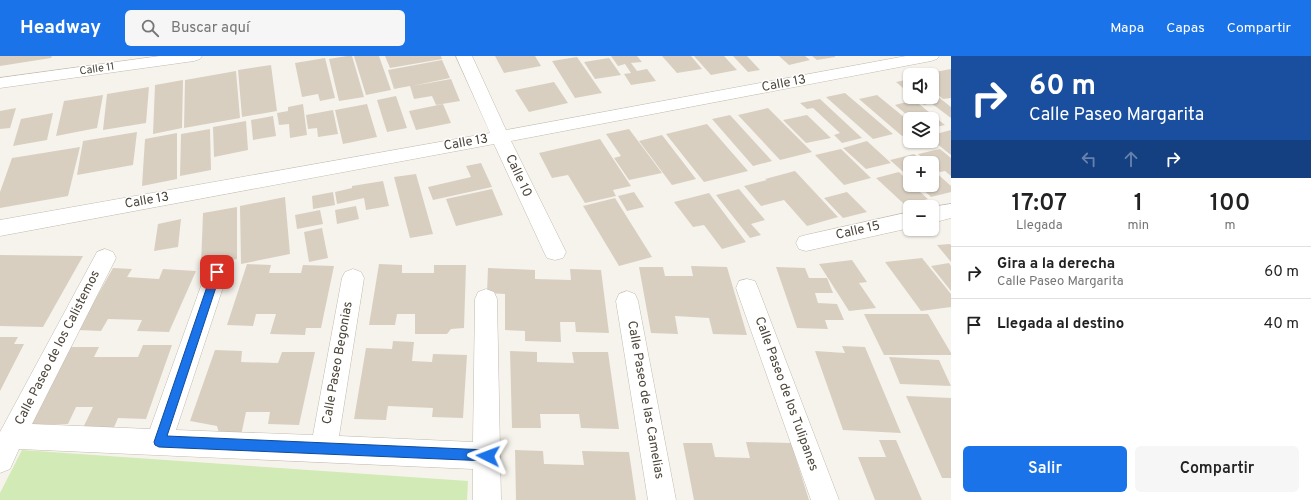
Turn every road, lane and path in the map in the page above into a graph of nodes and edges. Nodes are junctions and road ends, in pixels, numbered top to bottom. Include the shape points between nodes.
1 (194, 56) edge
2 (464, 56) edge
3 (932, 56) edge
4 (0, 83) edge
5 (500, 137) junction
6 (951, 211) edge
7 (939, 214) edge
8 (903, 222) edge
9 (0, 228) edge
10 (806, 243) dead end
11 (555, 252) dead end
12 (105, 258) dead end
13 (217, 272) dead end
14 (353, 278) dead end
15 (747, 288) dead end
16 (486, 299) dead end
17 (627, 301) dead end
18 (159, 442) junction
19 (6, 448) edge
20 (324, 448) junction
21 (488, 456) junction
22 (487, 500) edge
23 (662, 500) edge
24 (825, 500) edge

1 - 4 street, Calle 11
2 - 5 street, Calle 10
3 - 5 street, Calle 13
5 - 9 street, Calle 13
5 - 11 street, Calle 10
6 - 7 street
8 - 10 street, Calle 15
12 - 19 street, Calle Paseo de los Calistemos
13 - 18 street
14 - 20 street, Calle Paseo Begonias
15 - 24 street, Calle Paseo de los Tulipanes
16 - 21 street
17 - 23 street, Calle Paseo de las Camelias
18 - 19 street
18 - 20 street
20 - 21 street
21 - 22 street

